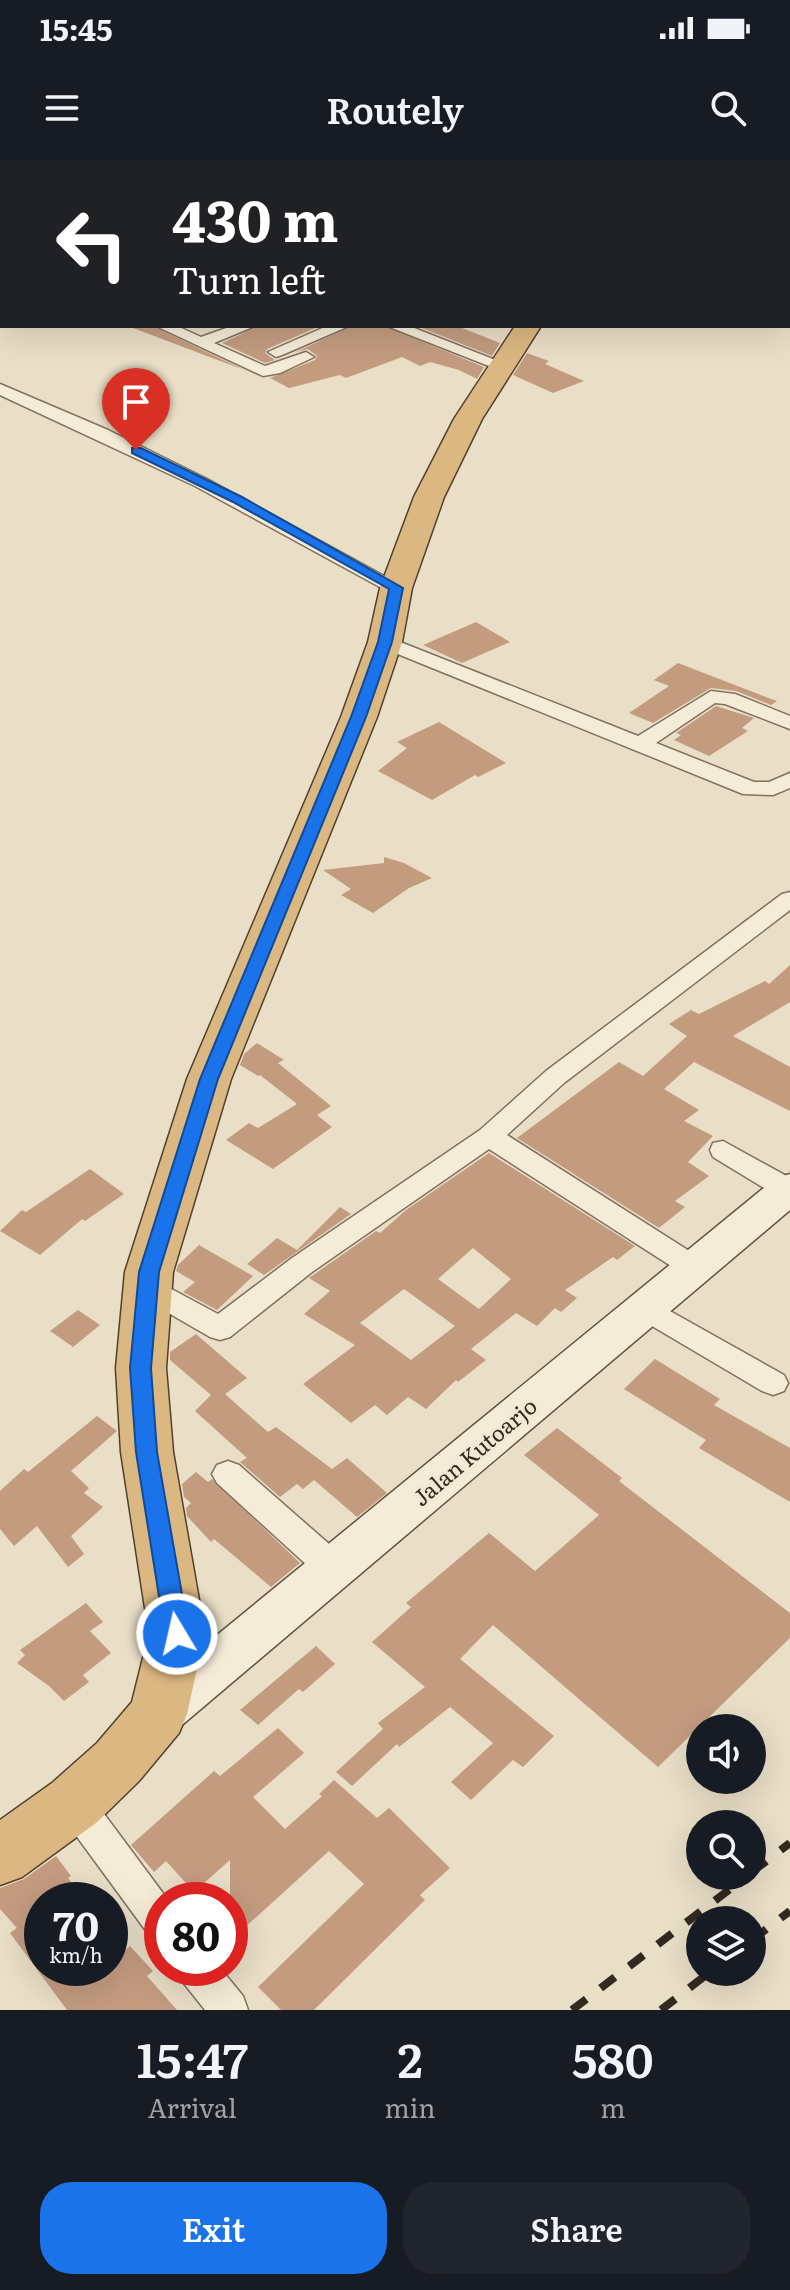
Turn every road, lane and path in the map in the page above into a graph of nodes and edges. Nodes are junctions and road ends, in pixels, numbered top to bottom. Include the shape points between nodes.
1 (168, 328) edge
2 (241, 328) edge
3 (336, 328) edge
4 (527, 328) edge
5 (416, 329) edge
6 (200, 343) junction
7 (306, 357) dead end
8 (503, 362) junction
9 (246, 364) junction
10 (0, 389) edge
11 (396, 588) junction
12 (385, 642) junction
13 (790, 723) edge
14 (642, 743) junction
15 (790, 780) edge
16 (790, 899) edge
17 (489, 1136) junction
18 (723, 1150) dead end
19 (789, 1189) edge
20 (695, 1268) junction
21 (149, 1288) junction
22 (645, 1308) junction
23 (773, 1383) dead end
24 (228, 1474) dead end
25 (333, 1568) junction
26 (158, 1714) junction
27 (74, 1803) junction
28 (0, 1856) edge
29 (144, 1898) edge
30 (210, 1986) edge
31 (229, 2010) edge

1 - 6 street
2 - 6 street
3 - 9 street
4 - 8 highway
5 - 8 street
6 - 9 street
7 - 9 street via 267,372
8 - 11 highway via 433,487
10 - 11 street via 238,500
11 - 12 highway
12 - 14 street
12 - 21 highway via 209,1079 149,1272
13 - 14 street via 728,698 711,697
14 - 15 street via 751,789
16 - 17 street via 555,1077
17 - 20 street
17 - 21 street via 302,1265 220,1329
18 - 19 street
19 - 20 main road, Jalan Kutoarjo
20 - 22 main road, Jalan Kutoarjo
21 - 26 highway via 141,1368 147,1452 177,1634
22 - 23 street
22 - 25 main road, Jalan Kutoarjo
24 - 25 street
25 - 26 main road, Jalan Kutoarjo
26 - 27 highway
27 - 28 highway
27 - 29 street
30 - 31 street

